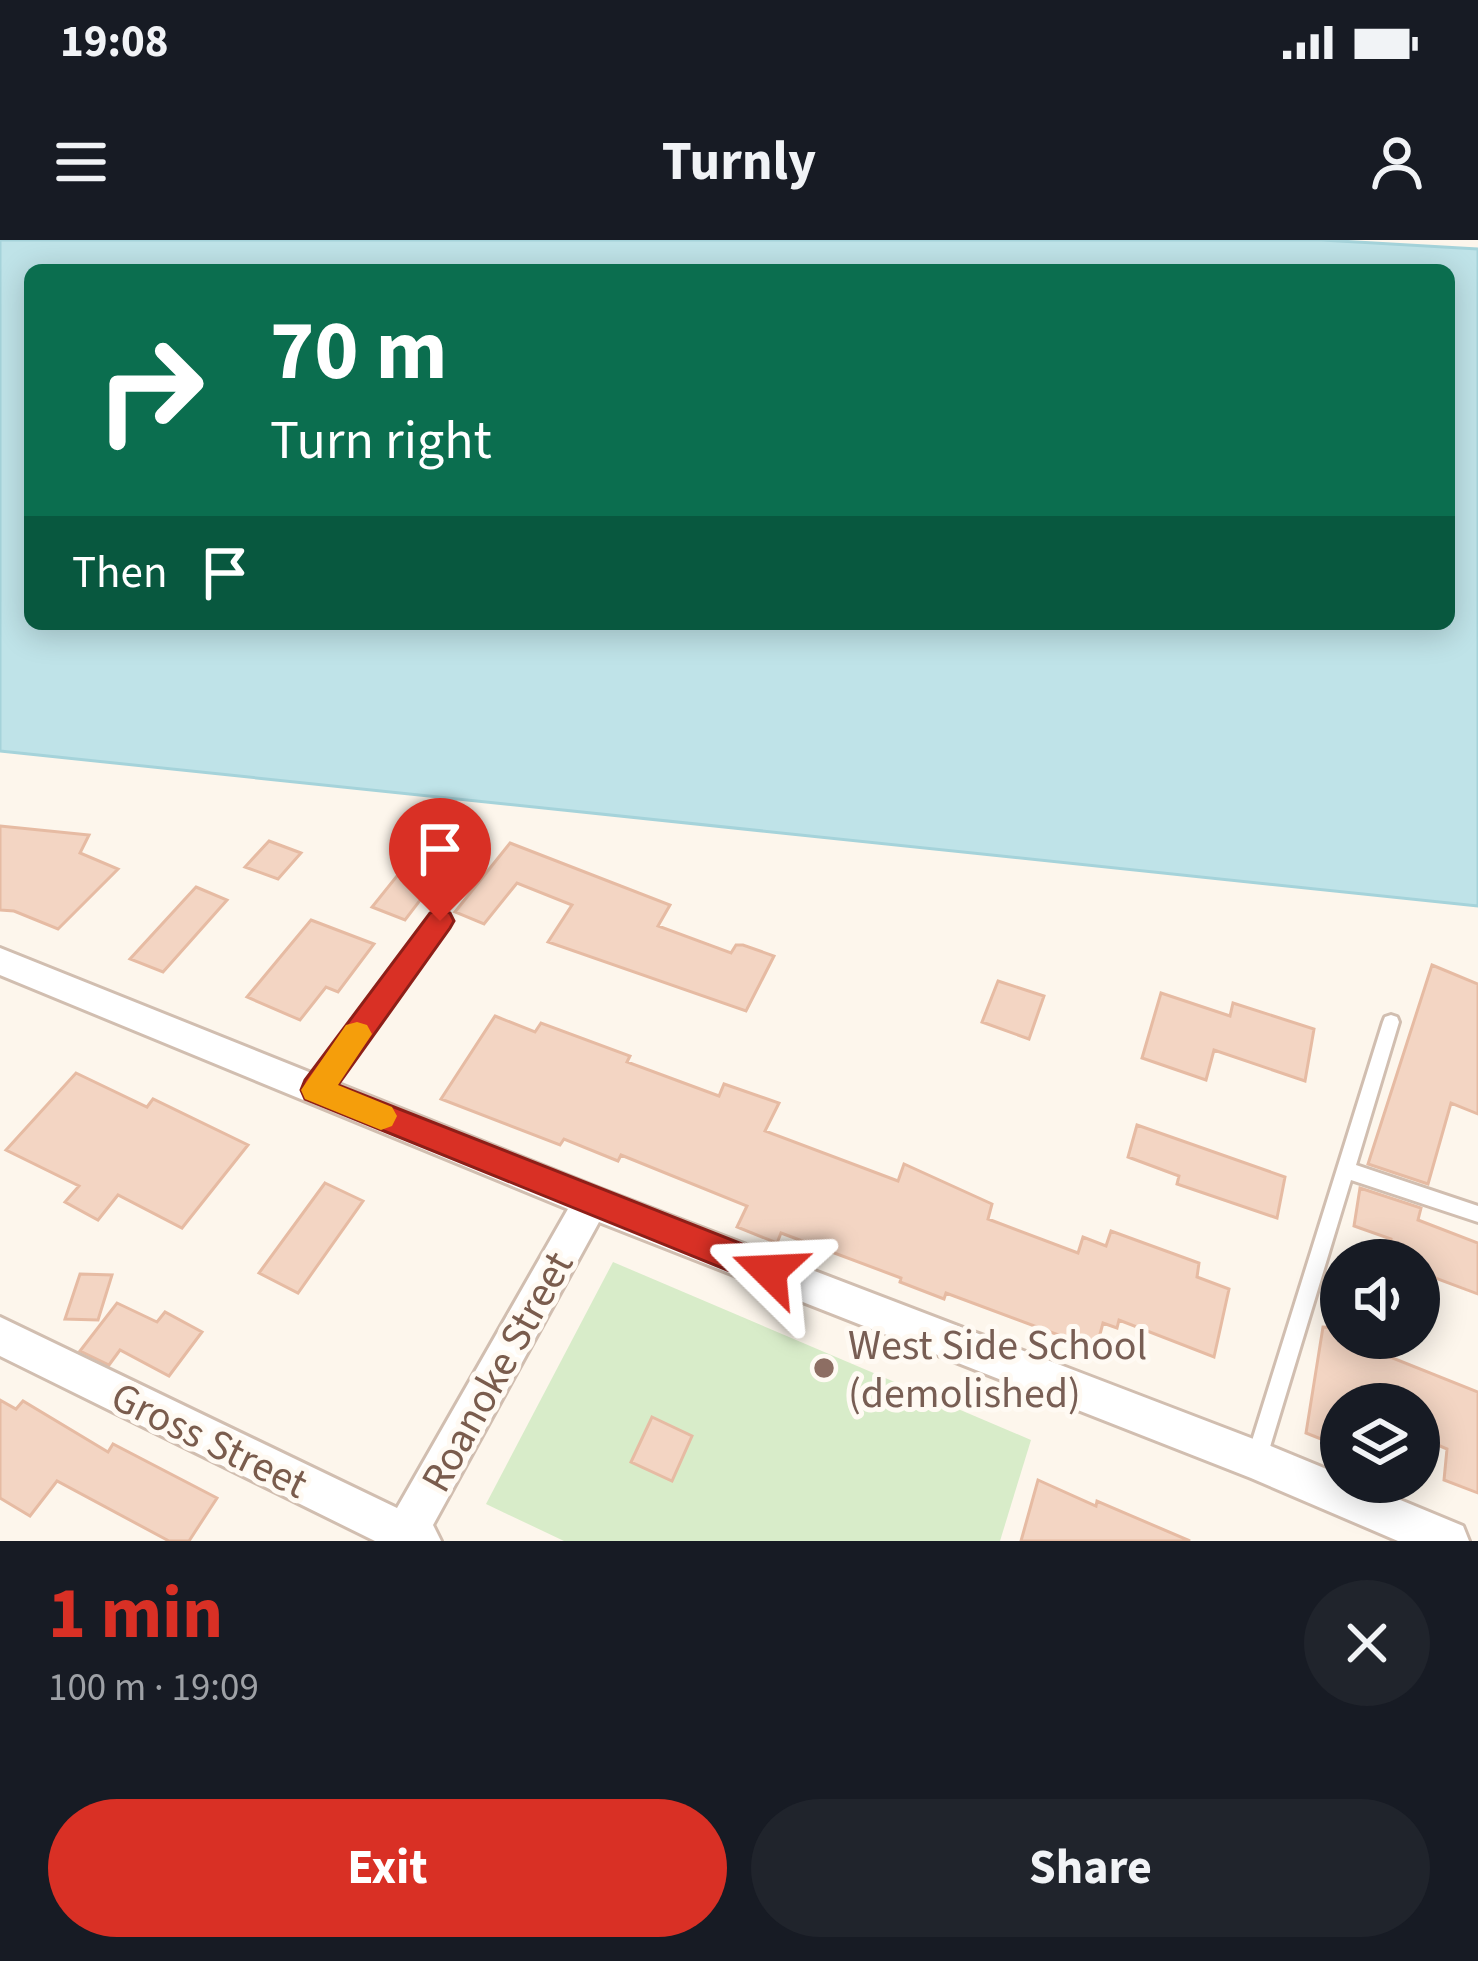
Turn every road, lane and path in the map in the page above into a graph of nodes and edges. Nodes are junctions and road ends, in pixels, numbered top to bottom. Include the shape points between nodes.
1 (440, 921) dead end
2 (0, 962) edge
3 (1391, 1022) dead end
4 (316, 1090) junction
5 (1346, 1169) junction
6 (591, 1202) junction
7 (1478, 1214) edge
8 (0, 1336) edge
9 (1256, 1460) junction
10 (409, 1539) edge
11 (1448, 1541) edge

1 - 4 lane
2 - 4 street
3 - 5 lane
4 - 6 street
5 - 7 lane
5 - 9 lane
6 - 9 street
6 - 10 street, Roanoke Street
8 - 10 street, Gross Street
9 - 11 street

